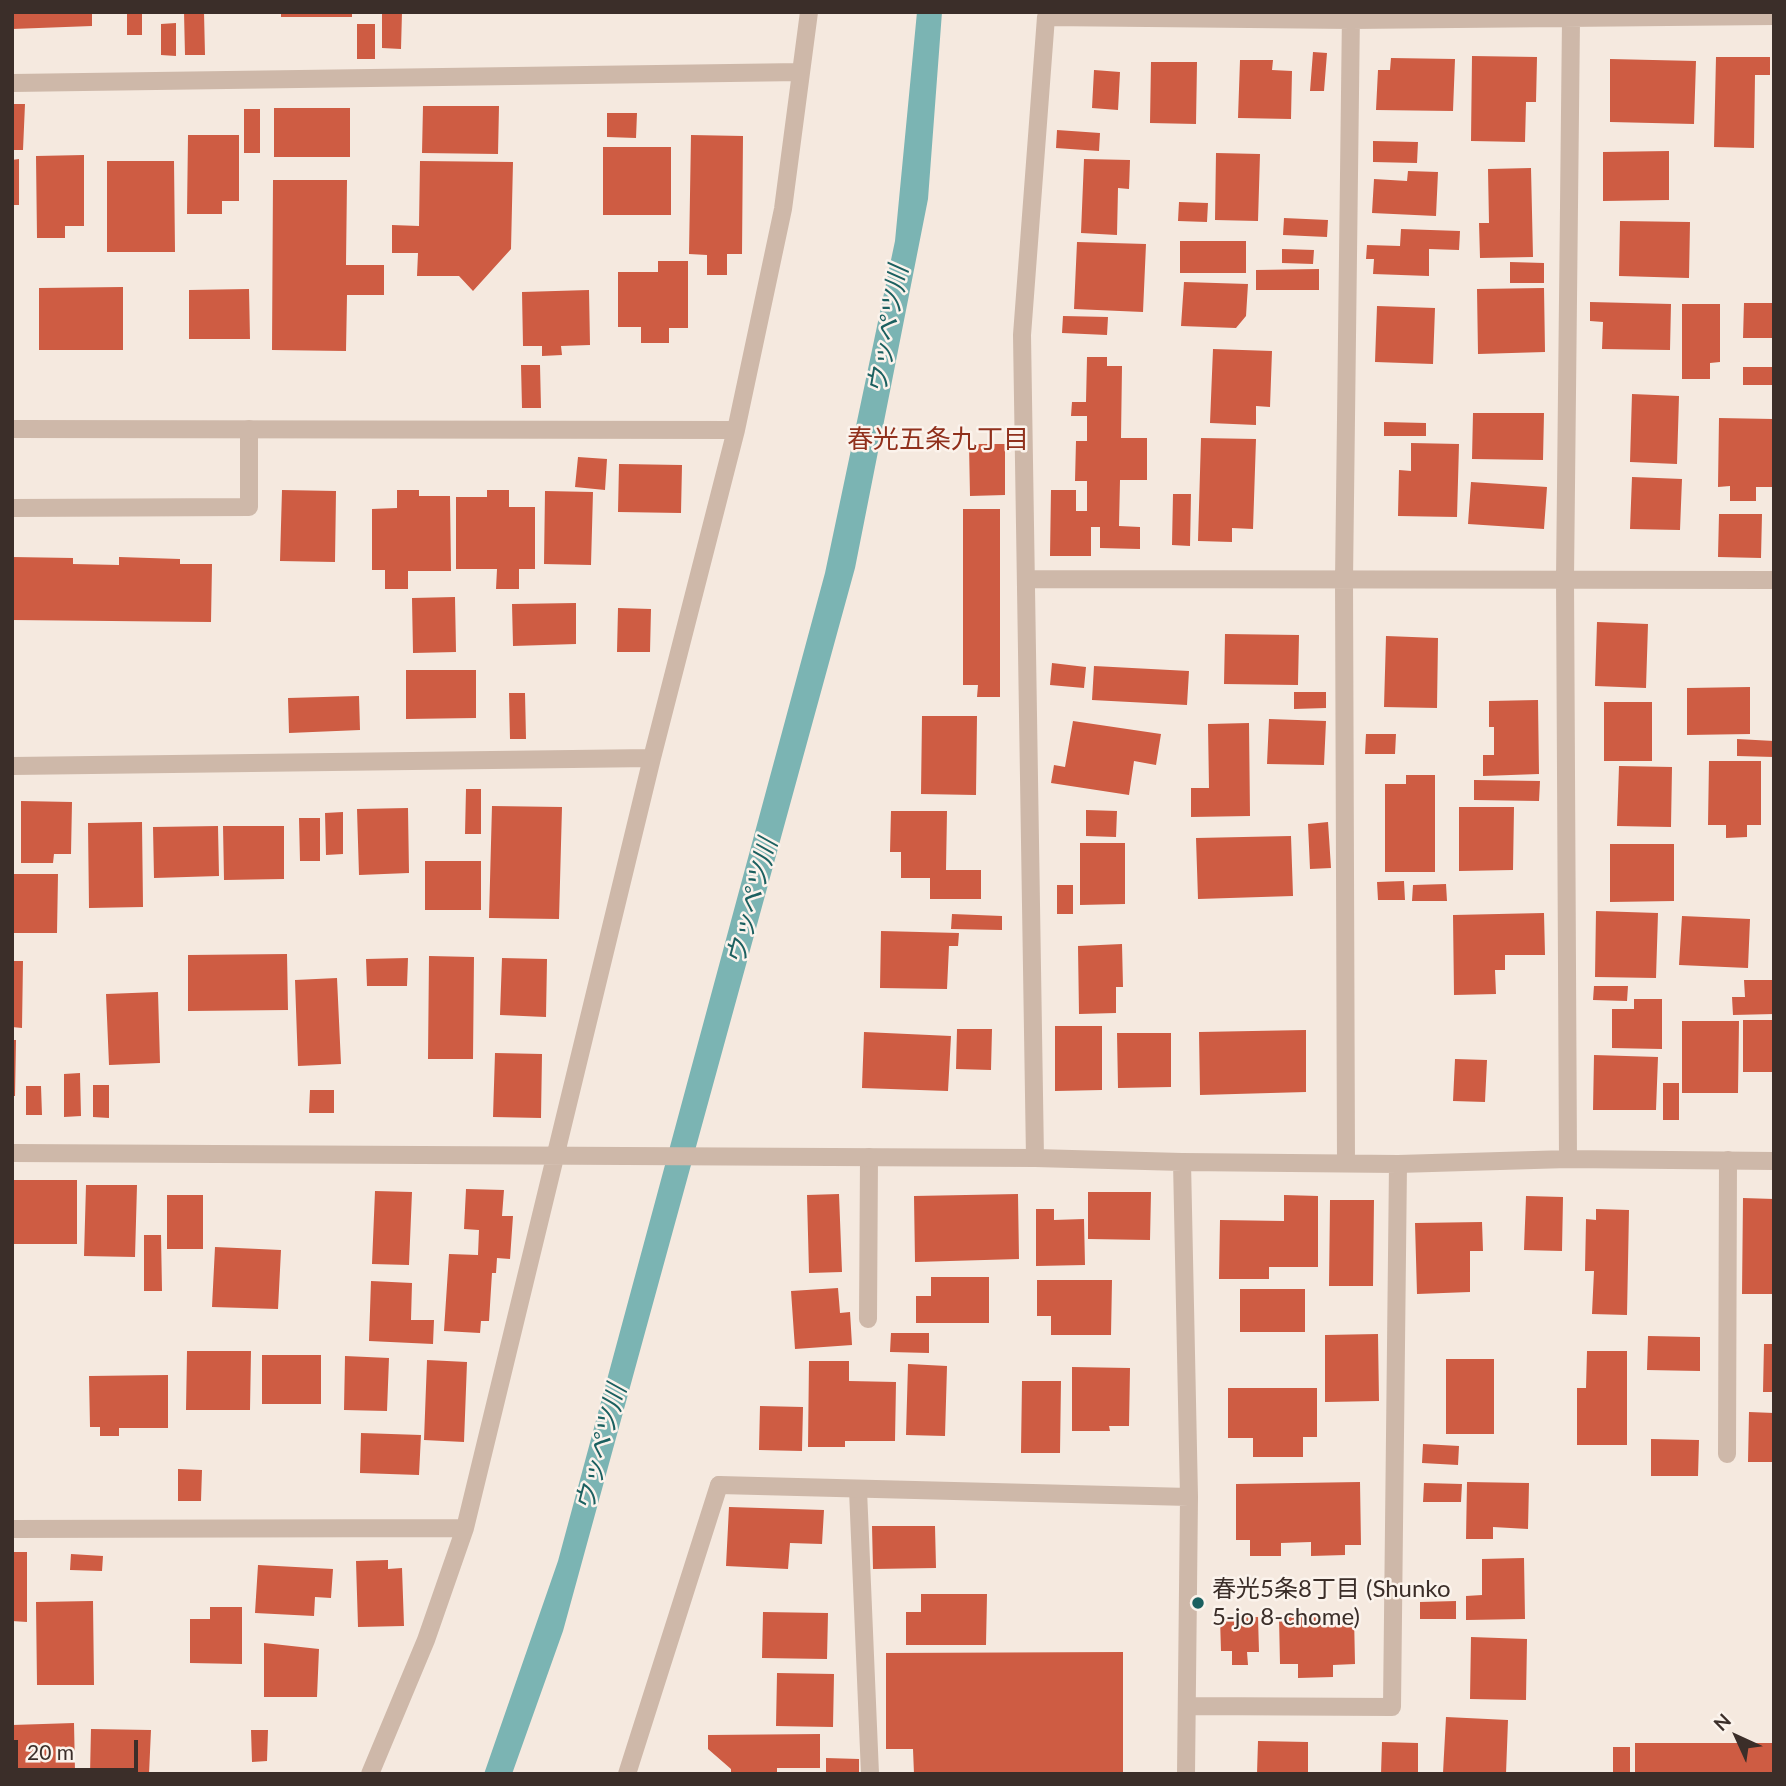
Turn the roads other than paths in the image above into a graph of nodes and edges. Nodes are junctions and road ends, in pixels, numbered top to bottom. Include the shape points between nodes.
1 (808, 12) edge
2 (1618, 15) edge
3 (1351, 16) edge
4 (1774, 16) edge
5 (1571, 19) junction
6 (801, 72) junction
7 (12, 83) edge
8 (12, 429) edge
9 (248, 429) junction
10 (736, 430) junction
11 (12, 508) edge
12 (1026, 579) junction
13 (1565, 579) junction
14 (1344, 580) junction
15 (1774, 580) edge
16 (652, 758) junction
17 (12, 766) edge
18 (12, 1153) edge
19 (555, 1157) junction
20 (869, 1157) junction
21 (1035, 1158) junction
22 (1569, 1159) junction
23 (1728, 1160) junction
24 (1774, 1161) edge
25 (1182, 1162) junction
26 (1346, 1163) junction
27 (1398, 1164) junction
28 (867, 1319) dead end
29 (1727, 1454) dead end
30 (858, 1490) junction
31 (1189, 1497) junction
32 (465, 1528) junction
33 (12, 1529) edge
34 (1187, 1706) junction
35 (370, 1774) edge
36 (627, 1774) edge
37 (870, 1774) edge
38 (1186, 1774) edge

1 - 6 street
2 - 4 street
2 - 5 street
3 - 5 street
3 - 12 street via 1046,17 1022,335
3 - 14 street
5 - 13 street
6 - 7 street
6 - 10 street via 783,209
8 - 9 street
9 - 10 street
9 - 11 street via 249,507
10 - 16 street
12 - 14 street
12 - 21 street
13 - 14 street
13 - 15 street
13 - 22 street
14 - 26 street
16 - 17 street
16 - 19 street
18 - 19 street
19 - 20 street
19 - 32 street
20 - 21 street
20 - 28 street
21 - 25 street
22 - 23 street
22 - 27 street
23 - 24 street
23 - 29 street
25 - 26 street
25 - 31 street
26 - 27 street
27 - 34 street via 1392,1707
30 - 31 street
30 - 36 street via 719,1485
30 - 37 street
31 - 34 street
32 - 33 street
32 - 35 street via 426,1640
34 - 38 street

